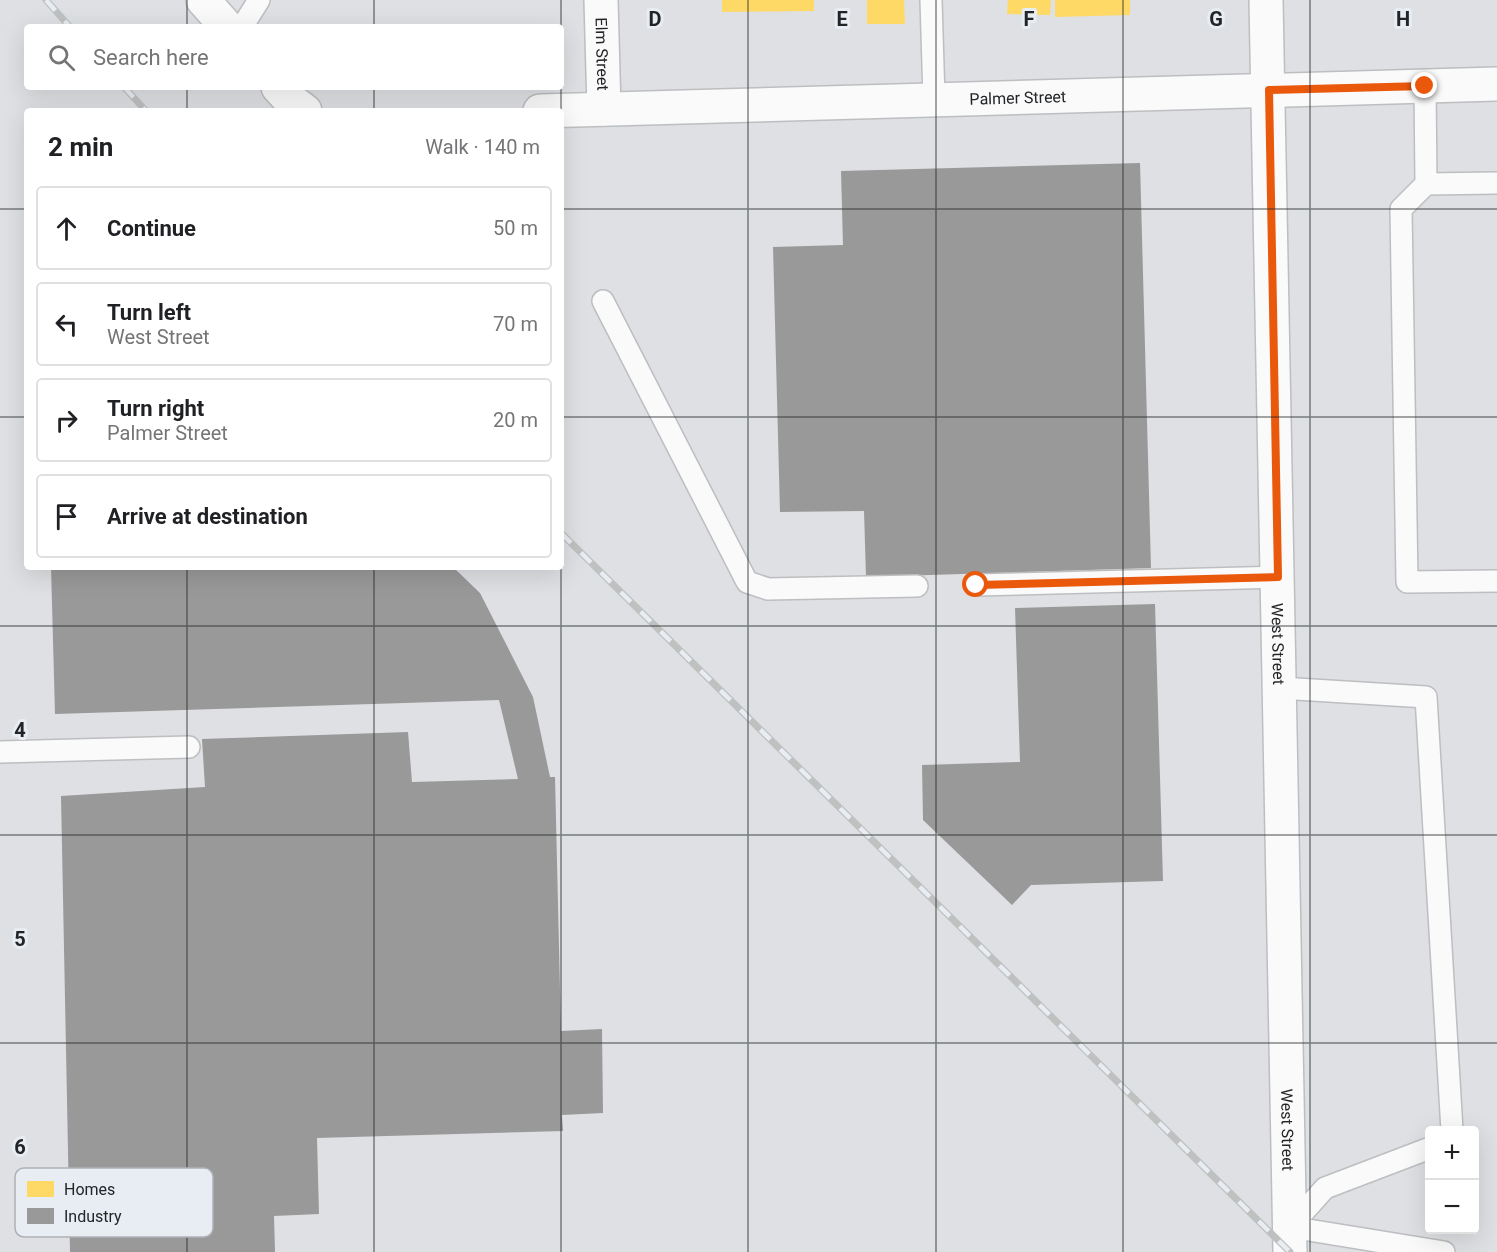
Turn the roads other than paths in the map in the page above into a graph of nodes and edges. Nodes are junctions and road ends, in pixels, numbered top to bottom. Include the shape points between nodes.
1 (203, 0) edge
2 (259, 0) edge
3 (601, 0) edge
4 (931, 0) edge
5 (1266, 0) edge
6 (223, 24) edge
7 (244, 24) edge
8 (1497, 84) edge
9 (1425, 86) junction
10 (281, 90) edge
11 (1269, 90) junction
12 (934, 99) junction
13 (301, 108) edge
14 (604, 109) junction
15 (564, 110) edge
16 (1497, 183) edge
17 (1426, 184) junction
18 (603, 302) dead end
19 (1278, 577) junction
20 (1497, 580) edge
21 (976, 585) dead end
22 (917, 586) dead end
23 (1280, 688) junction
24 (189, 747) dead end
25 (0, 752) edge
26 (1452, 1126) edge
27 (1425, 1150) edge
28 (1290, 1239) edge
29 (1444, 1252) edge

1 - 6 street
2 - 7 lane
3 - 14 street, Elm Street
4 - 12 lane
5 - 11 street, West Street
8 - 9 street, Palmer Street
9 - 11 street, Palmer Street
9 - 17 lane
10 - 13 street
11 - 12 street, Palmer Street
11 - 19 street, West Street
12 - 14 street, Palmer Street
14 - 15 street, Palmer Street
16 - 17 lane
17 - 20 lane via 1401,209 1407,582
18 - 22 lane via 747,582 768,589
19 - 21 lane
19 - 23 street, West Street
23 - 26 lane via 1426,697
23 - 28 street, West Street
24 - 25 lane
27 - 28 lane via 1325,1188
28 - 29 lane

